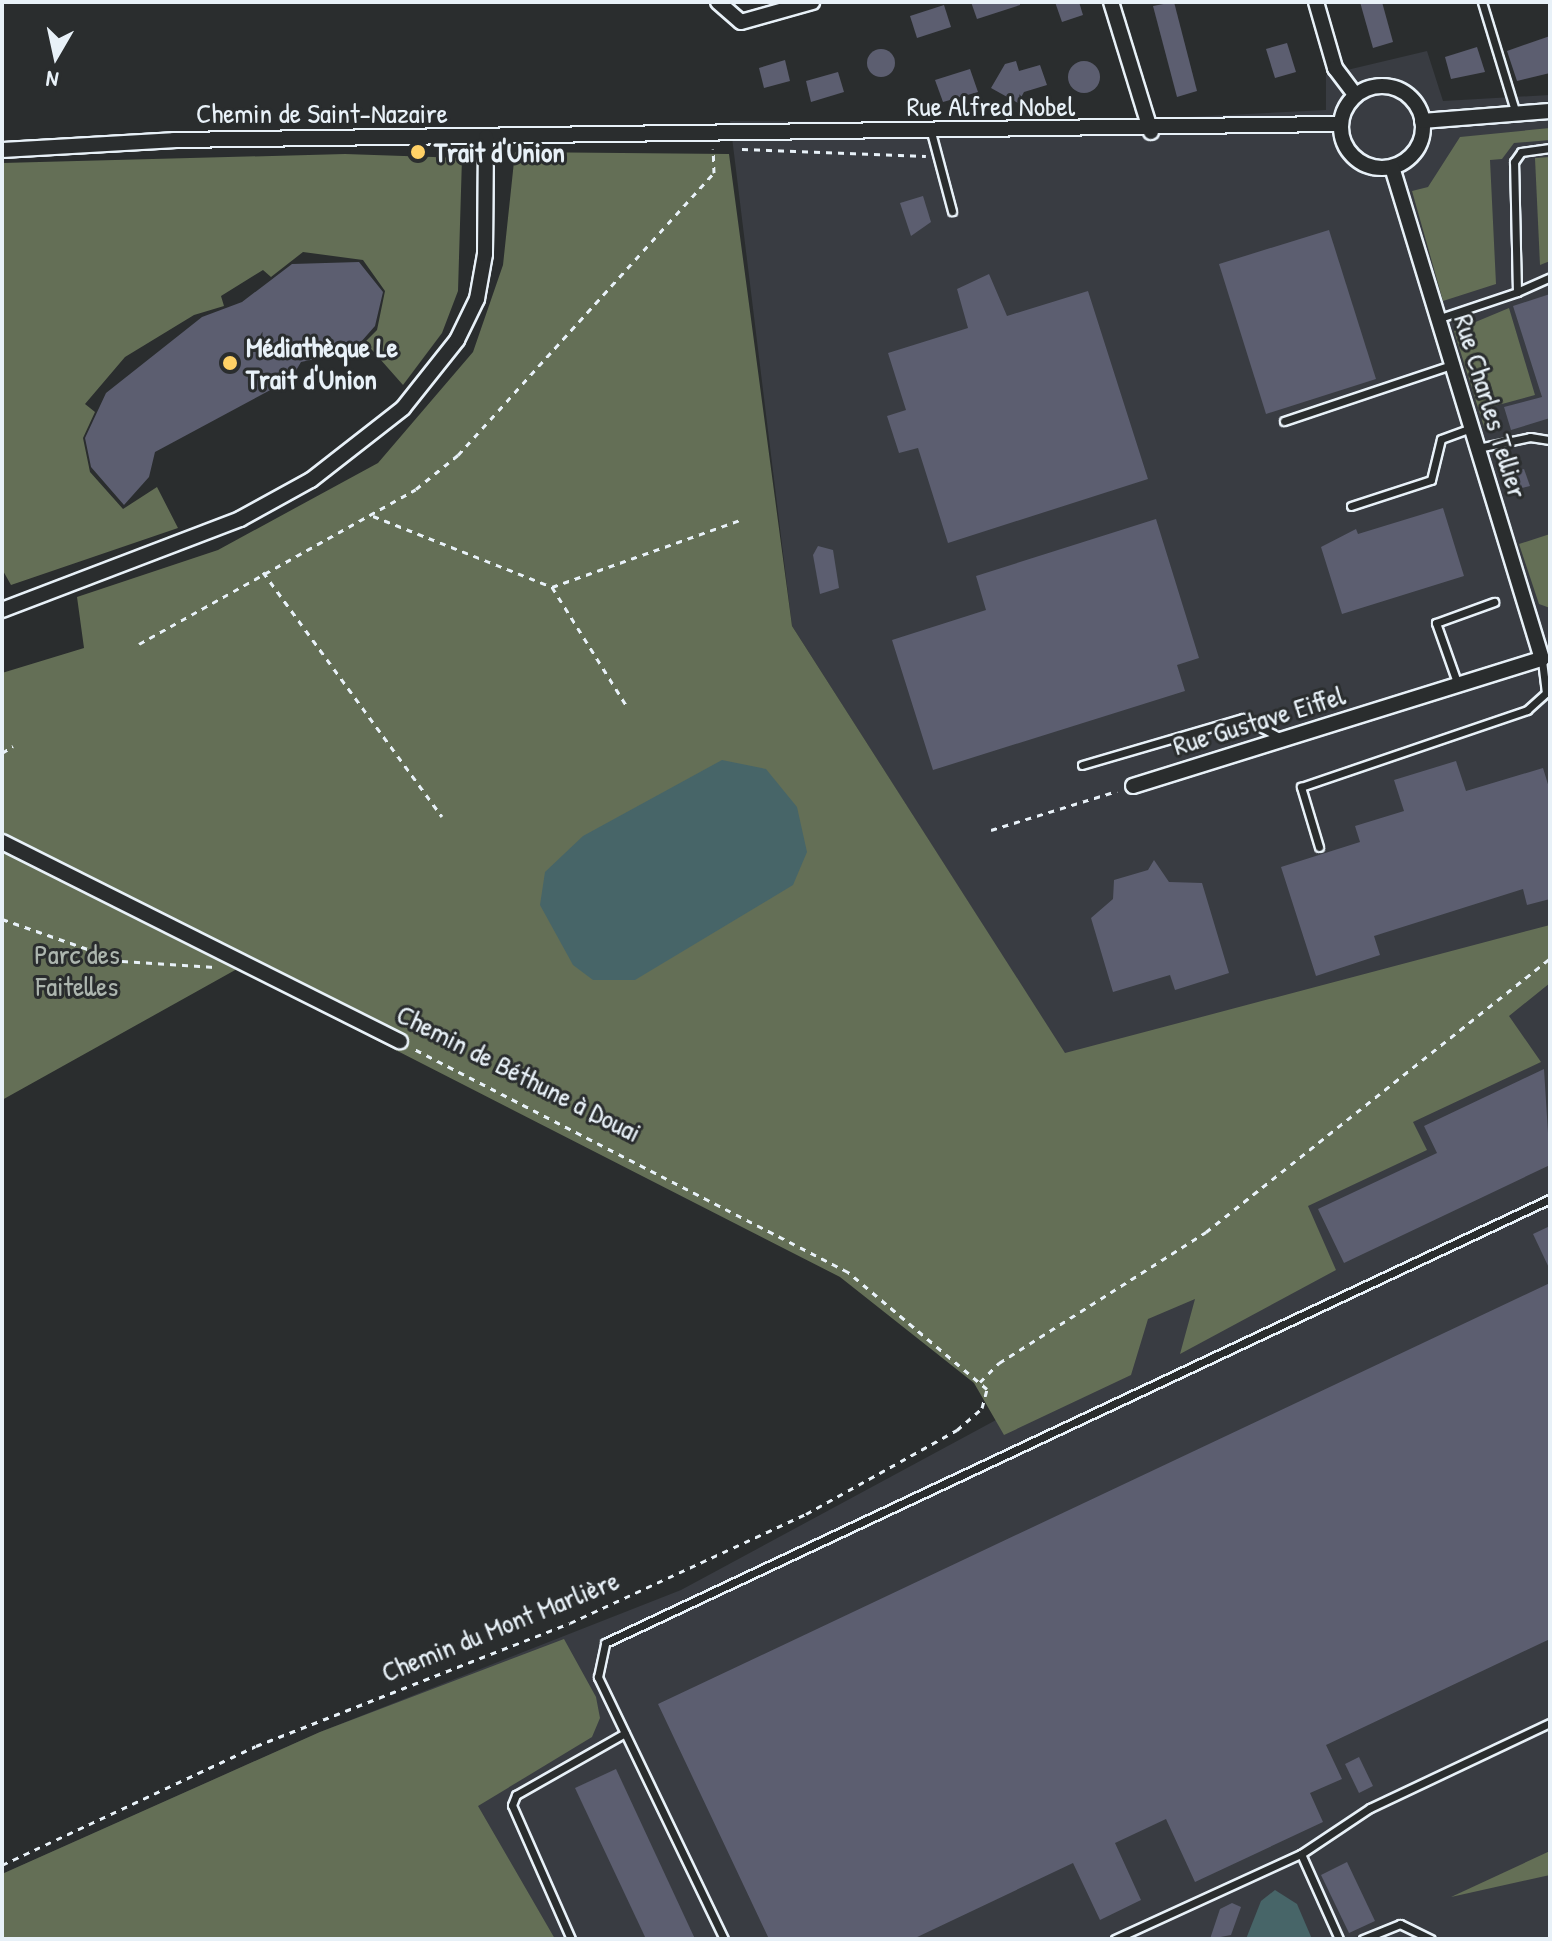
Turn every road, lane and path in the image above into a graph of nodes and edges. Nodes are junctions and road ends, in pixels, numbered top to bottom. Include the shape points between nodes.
1 (718, 2) edge
2 (812, 2) edge
3 (1111, 2) edge
4 (1316, 2) edge
5 (1482, 2) edge
6 (1355, 95) junction
7 (1550, 111) edge
8 (1516, 114) junction
9 (1422, 121) junction
10 (1340, 124) junction
11 (931, 132) junction
12 (1151, 132) junction
13 (642, 134) joint
14 (486, 137) junction
15 (708, 138) junction
16 (1550, 148) edge
17 (2, 150) edge
18 (933, 156) junction
19 (1392, 167) junction
20 (952, 211) dead end
21 (1550, 277) edge
22 (1517, 292) junction
23 (1437, 319) junction
24 (1451, 365) junction
25 (1284, 421) dead end
26 (1471, 428) junction
27 (1550, 440) edge
28 (1477, 449) junction
29 (1351, 506) dead end
30 (371, 515) junction
31 (743, 519) dead end
32 (263, 572) junction
33 (552, 587) junction
34 (1494, 602) dead end
35 (2, 610) edge
36 (139, 644) dead end
37 (1542, 659) junction
38 (1458, 685) junction
39 (628, 708) dead end
40 (1283, 739) junction
41 (13, 746) dead end
42 (2, 753) edge
43 (1082, 765) dead end
44 (1133, 786) joint
45 (442, 817) dead end
46 (991, 830) dead end
47 (2, 842) edge
48 (1319, 847) dead end
49 (2, 919) edge
50 (1550, 958) edge
51 (242, 960) junction
52 (400, 1041) joint
53 (1550, 1199) edge
54 (980, 1382) junction
55 (987, 1389) joint
56 (1550, 1723) edge
57 (625, 1733) junction
58 (1301, 1854) junction
59 (2, 1865) edge
60 (571, 1939) edge
61 (724, 1939) edge
62 (1115, 1939) edge
63 (1339, 1939) edge
64 (1363, 1939) edge
65 (1431, 1939) edge

1 - 2 street via 741,22
3 - 12 street
4 - 6 street via 1335,68
5 - 8 lane
6 - 9 street via 1391,87 1412,99
6 - 10 street
7 - 8 street
8 - 9 street
9 - 19 street via 1419,144
10 - 12 street, Rue Alfred Nobel
10 - 19 street via 1342,140 1362,163
11 - 12 street, Rue Alfred Nobel
11 - 15 street, Rue Alfred Nobel
11 - 18 lane
13 - 14 street, Chemin de Saint-Nazaire
13 - 15 street, Rue Alfred Nobel
14 - 17 street, Chemin de Saint-Nazaire
14 - 35 street via 485,254 477,299 457,340 403,408 311,480 240,519
15 - 18 path
15 - 30 path via 714,173 458,455
16 - 22 lane via 1521,152 1514,162
18 - 20 lane
19 - 23 street, Rue Charles Tellier
21 - 22 lane
22 - 23 lane
23 - 24 street, Rue Charles Tellier
24 - 25 lane
24 - 26 street, Rue Charles Tellier
26 - 28 street, Rue Charles Tellier
26 - 29 lane via 1441,439 1431,480
27 - 28 lane via 1530,437
28 - 37 street, Rue Charles Tellier
30 - 32 path
30 - 33 path
31 - 33 path
32 - 36 path
32 - 45 path
33 - 39 path
34 - 38 lane via 1436,623
37 - 38 street, Rue Gustave Eiffel
37 - 48 lane via 1546,693 1527,710 1301,787
38 - 40 street, Rue Gustave Eiffel
40 - 43 lane via 1243,718
40 - 44 street, Rue Gustave Eiffel
41 - 42 path
44 - 46 path
47 - 51 street, Chemin de Béthune à Douai
49 - 51 path via 122,961 222,968
50 - 54 path via 1206,1232 999,1363
51 - 52 street, Chemin de Béthune à Douai
52 - 54 path, Chemin de Béthune à Douai via 848,1272
53 - 57 lane via 605,1643 598,1677
54 - 55 path, Chemin de Béthune à Douai
55 - 59 path, Chemin du Mont Marlière via 982,1408 957,1430 806,1514 570,1623 256,1746
56 - 58 lane via 1370,1808
57 - 60 lane via 516,1795 512,1805
57 - 61 lane
58 - 62 lane
58 - 63 lane
64 - 65 lane via 1400,1924

